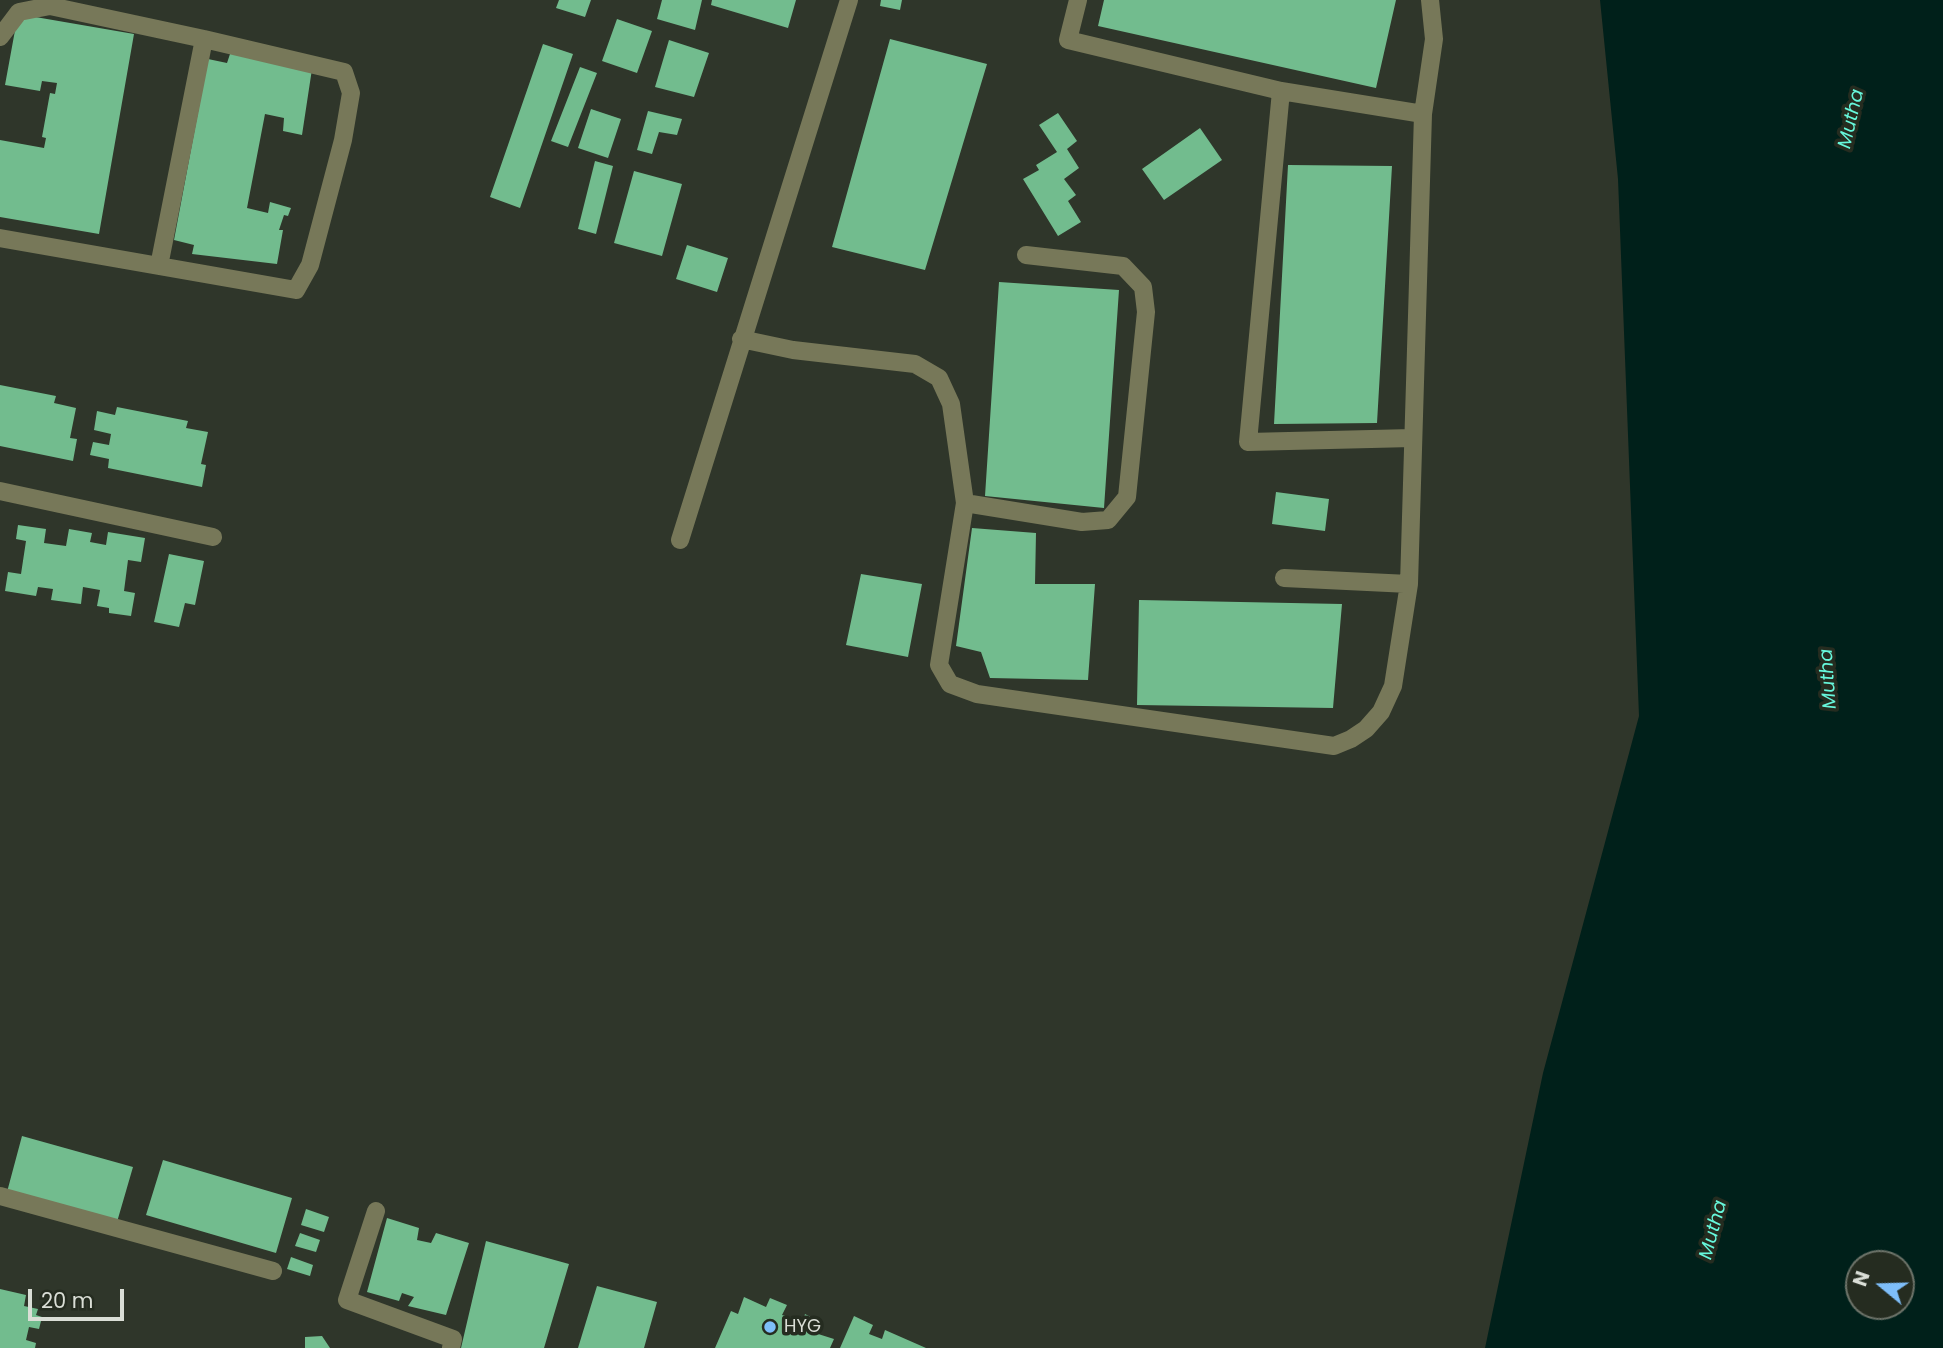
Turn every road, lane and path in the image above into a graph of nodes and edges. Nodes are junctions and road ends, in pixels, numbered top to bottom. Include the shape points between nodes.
1 (849, 0) edge
2 (1078, 0) edge
3 (1430, 0) edge
4 (0, 37) edge
5 (204, 39) junction
6 (1281, 91) junction
7 (1423, 114) junction
8 (0, 238) edge
9 (1026, 255) dead end
10 (159, 266) junction
11 (741, 338) junction
12 (1412, 438) junction
13 (0, 491) edge
14 (965, 503) junction
15 (213, 537) dead end
16 (680, 540) dead end
17 (1284, 578) dead end
18 (1409, 584) junction
19 (0, 1196) edge
20 (376, 1210) dead end
21 (274, 1271) dead end
22 (452, 1348) edge

1 - 11 street
2 - 6 street via 1069,40
3 - 7 street via 1434,39
4 - 5 street via 19,12 50,6
5 - 10 street
5 - 10 street via 344,72 351,93 343,140 310,265 296,290
6 - 7 street
6 - 12 street via 1248,442
7 - 12 street
8 - 10 street
9 - 14 street via 1123,266 1143,287 1146,312 1127,497 1108,520 1082,522
11 - 14 street via 793,350 915,364 939,377 951,404
11 - 16 street
12 - 18 street
13 - 15 street
14 - 18 street via 939,665 950,684 977,694 1334,746 1366,729 1381,712 1393,686
17 - 18 street
19 - 21 street
20 - 22 street via 346,1300 453,1339

